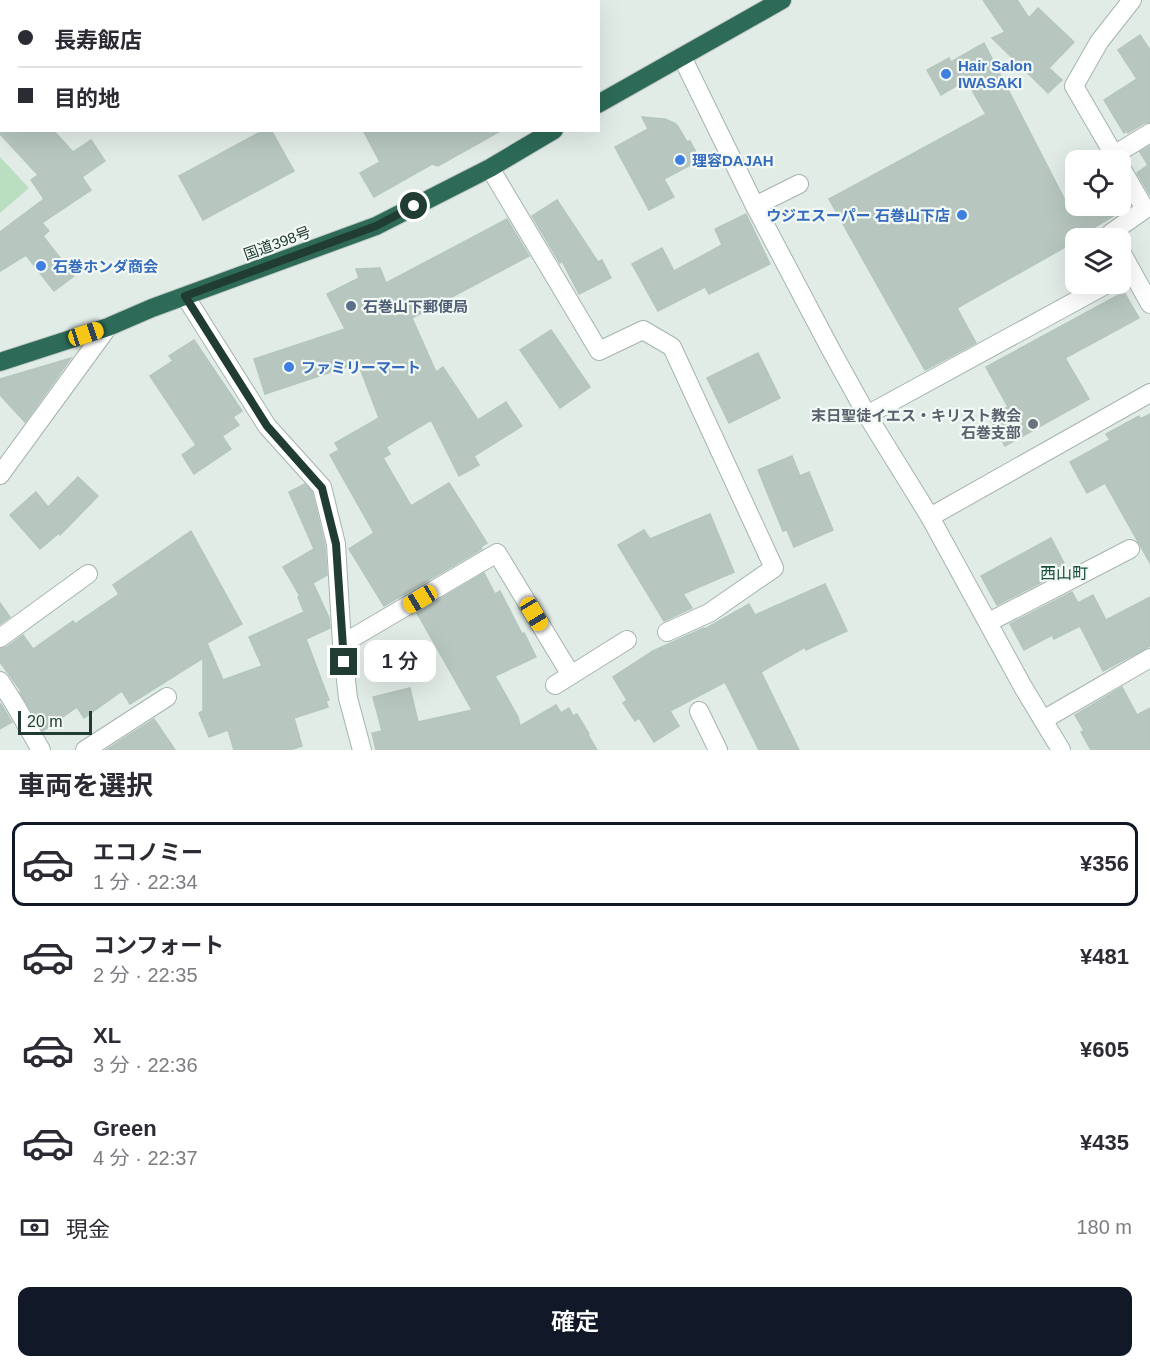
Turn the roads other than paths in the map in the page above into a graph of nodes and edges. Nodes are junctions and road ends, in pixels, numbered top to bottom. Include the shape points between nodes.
1 (782, 0) edge
2 (1132, 0) edge
3 (682, 57) junction
4 (600, 103) edge
5 (551, 132) edge
6 (1150, 133) edge
7 (1111, 150) edge
8 (1130, 150) edge
9 (490, 168) junction
10 (799, 184) dead end
11 (1131, 185) edge
12 (755, 206) junction
13 (1117, 228) edge
14 (1131, 279) edge
15 (1089, 294) edge
16 (185, 296) junction
17 (1150, 304) edge
18 (108, 327) junction
19 (0, 362) edge
20 (1150, 393) edge
21 (867, 415) junction
22 (0, 475) edge
23 (930, 517) junction
24 (1130, 549) dead end
25 (88, 574) dead end
26 (989, 622) junction
27 (667, 632) dead end
28 (0, 638) edge
29 (627, 640) dead end
30 (342, 644) junction
31 (1150, 658) edge
32 (571, 675) junction
33 (0, 681) edge
34 (555, 685) dead end
35 (167, 697) dead end
36 (699, 711) dead end
37 (1043, 720) junction
38 (41, 750) edge
39 (85, 750) edge
40 (362, 750) edge
41 (718, 750) edge
42 (1061, 750) edge

1 - 3 highway
2 - 7 street via 1099,42 1074,86
3 - 4 highway
3 - 12 street
5 - 9 highway, 国道398号
6 - 8 street
9 - 16 highway, 国道398号 via 376,226
9 - 27 street via 599,351 643,330 672,347 774,568 709,613
10 - 12 street
11 - 13 street via 1145,209
12 - 21 street
14 - 17 street
15 - 21 street
16 - 18 highway, 国道398号
16 - 30 street via 267,426 322,488 336,544
18 - 19 highway, 国道398号
18 - 22 street
20 - 23 street
21 - 23 street
23 - 26 street
24 - 26 street
25 - 28 street
26 - 37 street
29 - 32 street
30 - 32 street via 497,553
30 - 40 street via 348,698
31 - 37 street
32 - 34 street
33 - 38 street
35 - 39 street
36 - 41 street
37 - 42 street

